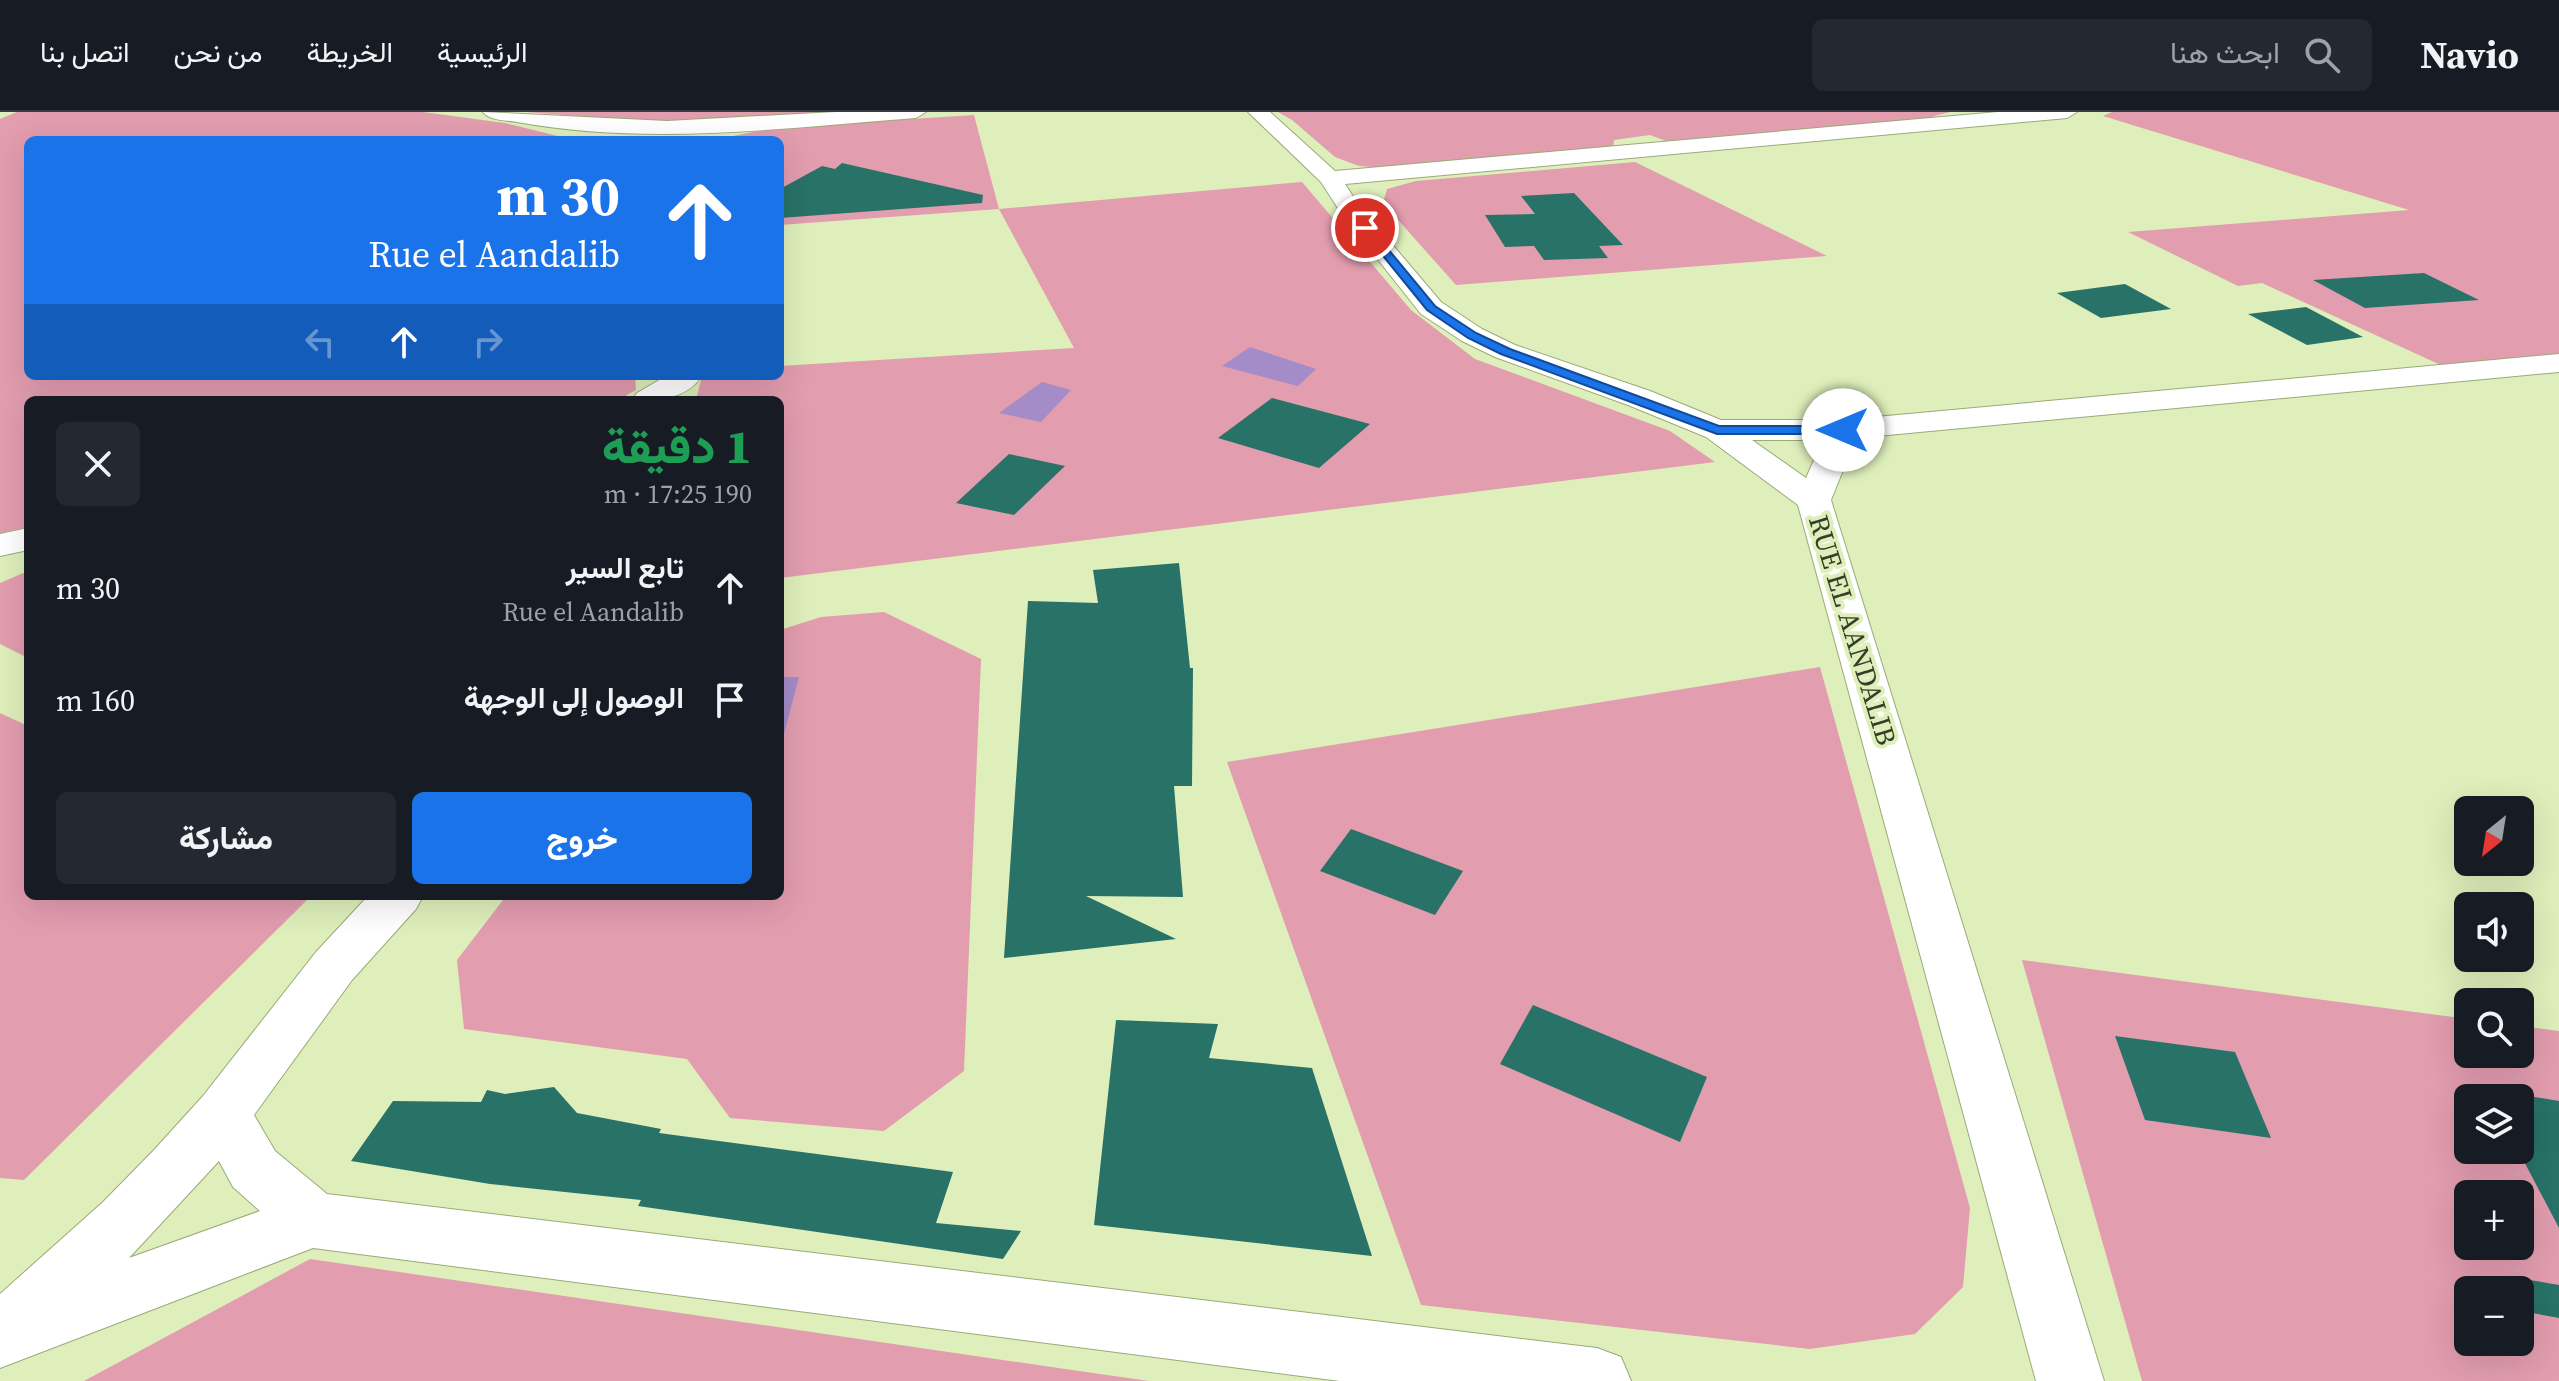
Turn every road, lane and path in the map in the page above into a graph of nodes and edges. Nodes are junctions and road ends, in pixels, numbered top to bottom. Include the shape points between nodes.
1 (493, 112) edge
2 (916, 112) edge
3 (1258, 112) edge
4 (2067, 112) edge
5 (1966, 116) edge
6 (582, 125) junction
7 (720, 126) junction
8 (607, 136) edge
9 (696, 136) edge
10 (1330, 178) junction
11 (2544, 364) edge
12 (681, 380) edge
13 (2559, 381) edge
14 (655, 396) edge
15 (1717, 430) junction
16 (1843, 430) junction
17 (1814, 500) junction
18 (24, 540) edge
19 (0, 545) edge
20 (394, 900) edge
21 (223, 1113) junction
22 (313, 1220) junction
23 (0, 1336) edge
24 (1597, 1381) edge
25 (2070, 1381) edge

1 - 6 street
2 - 7 street
3 - 10 street, RUE EL AANDALIB
4 - 5 street
5 - 10 street
6 - 7 street
6 - 8 street
7 - 9 street
10 - 15 street, RUE EL AANDALIB via 1431,308 1472,335
11 - 13 street
11 - 16 street
12 - 14 street
15 - 16 street
15 - 17 street, RUE EL AANDALIB
16 - 17 street
17 - 25 street, RUE EL AANDALIB
18 - 19 street
20 - 21 street via 334,966
21 - 22 street via 254,1169
21 - 23 street via 114,1234
22 - 23 street
22 - 24 street

